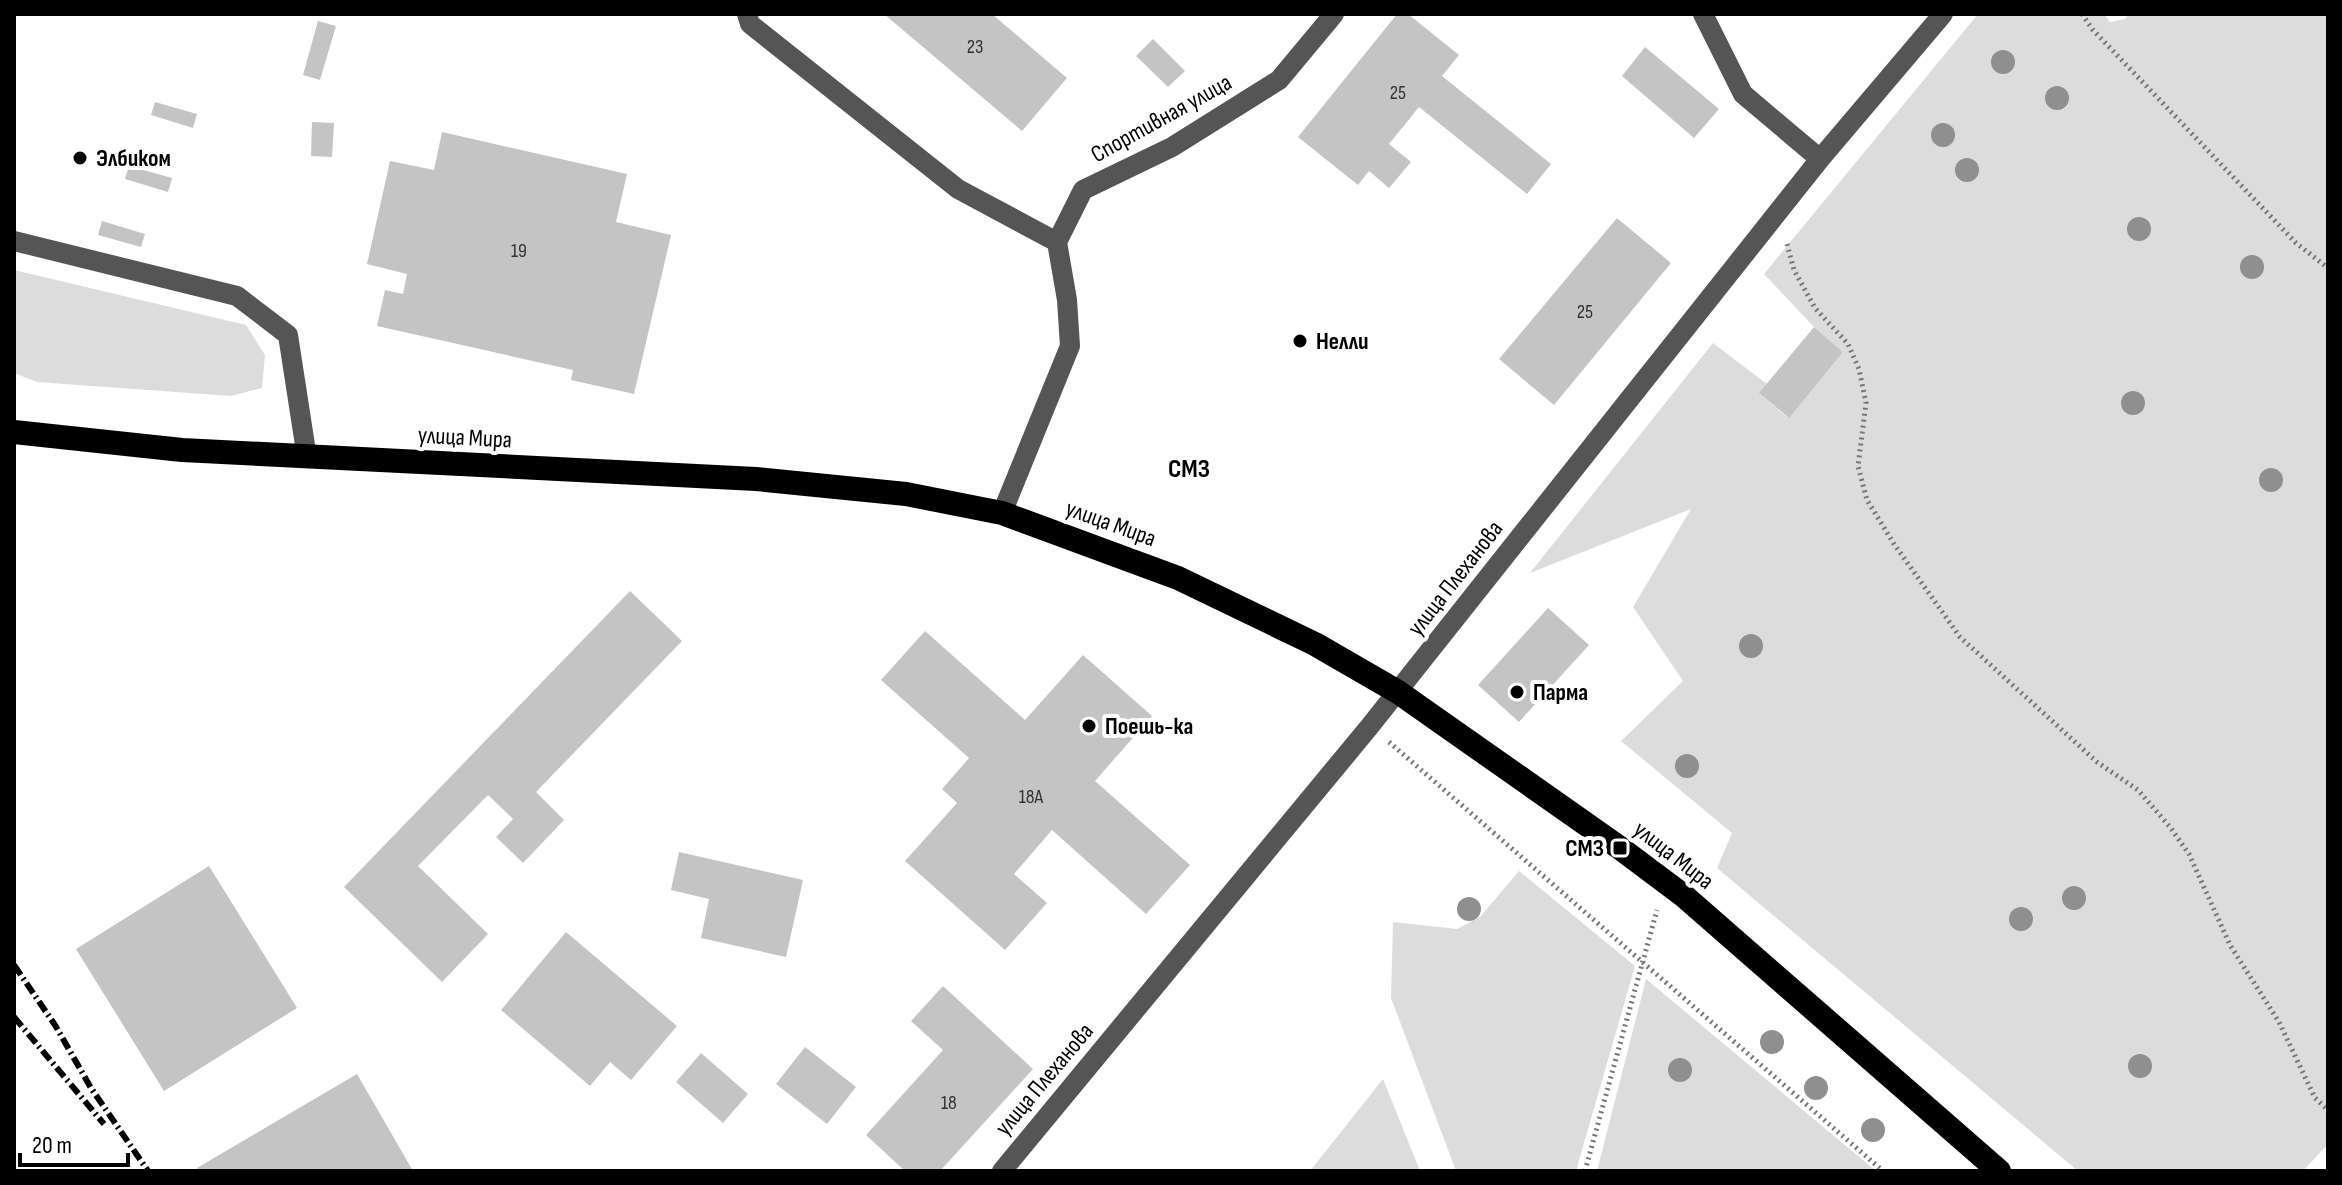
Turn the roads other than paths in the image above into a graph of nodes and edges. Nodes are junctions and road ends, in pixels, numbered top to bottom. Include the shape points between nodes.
1 (747, 14) edge
2 (1334, 14) edge
3 (1703, 14) edge
4 (1943, 14) edge
5 (1820, 159) junction
6 (14, 241) edge
7 (1057, 242) junction
8 (14, 432) edge
9 (307, 458) junction
10 (1002, 513) junction
11 (1398, 692) junction
12 (1002, 1171) edge
13 (1999, 1171) edge

1 - 7 street via 750,24 958,189
2 - 7 street, Спортивная улица via 1279,80 1172,147 1083,190
3 - 5 street via 1743,94
4 - 5 street, улица Плеханова
5 - 11 street, улица Плеханова
6 - 9 street via 237,296 288,335
7 - 10 street via 1070,346
8 - 9 highway, улица Мира
9 - 10 highway, улица Мира via 756,479 906,494
10 - 11 highway, улица Мира via 1178,578 1315,644
11 - 12 street, улица Плеханова
11 - 13 highway, улица Мира via 1665,882

